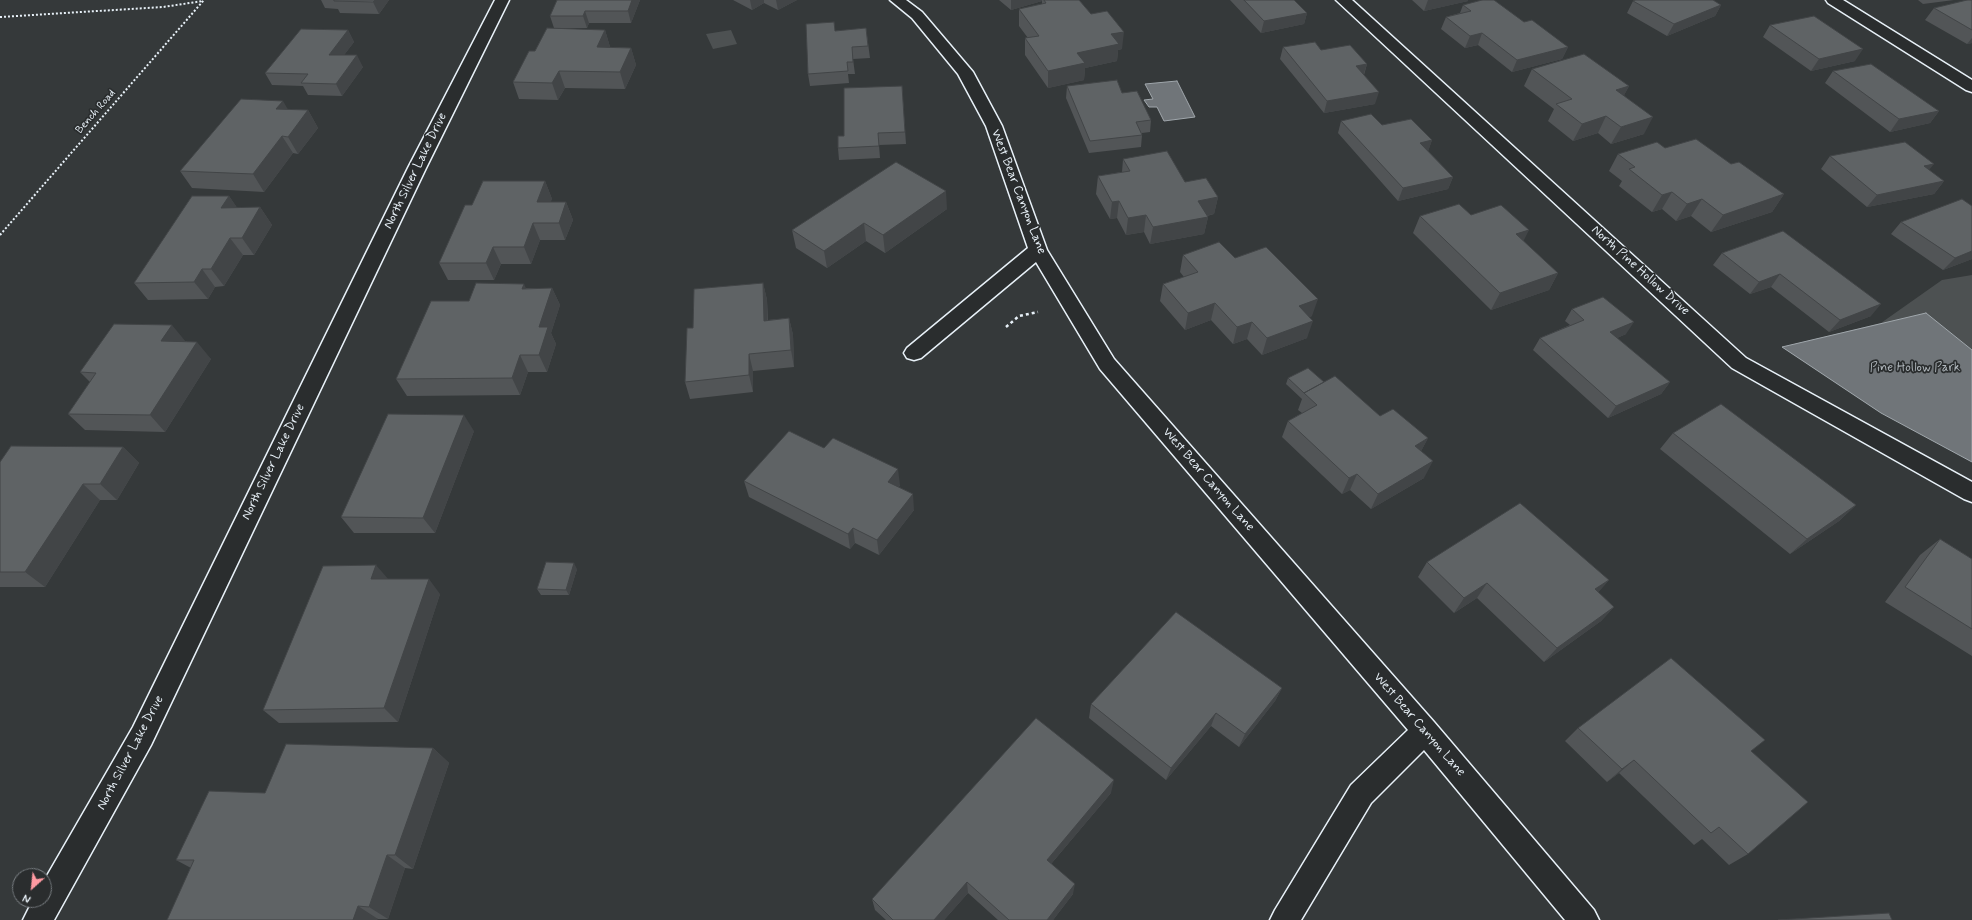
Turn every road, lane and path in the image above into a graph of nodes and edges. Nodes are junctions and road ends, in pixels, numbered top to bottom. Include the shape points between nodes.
1 (204, 0) edge
2 (502, 0) edge
3 (897, 0) edge
4 (1343, 0) edge
5 (1833, 0) edge
6 (0, 17) edge
7 (1972, 87) edge
8 (0, 234) edge
9 (1038, 250) junction
10 (1038, 312) dead end
11 (1006, 327) dead end
12 (914, 353) dead end
13 (1972, 493) edge
14 (1425, 732) junction
15 (38, 920) edge
16 (1286, 920) edge
17 (1584, 920) edge

1 - 6 path via 163,7
1 - 8 path, Bench Road
2 - 15 street, North Silver Lake Drive via 417,168 142,736
3 - 9 street, West Bear Canyon Lane via 917,15 965,72 994,126
4 - 13 street, North Pine Hollow Drive via 1740,363
5 - 7 street
9 - 12 street
9 - 14 street, West Bear Canyon Lane via 1107,364
10 - 11 path via 1019,316
14 - 16 street via 1361,794
14 - 17 street, West Bear Canyon Lane

